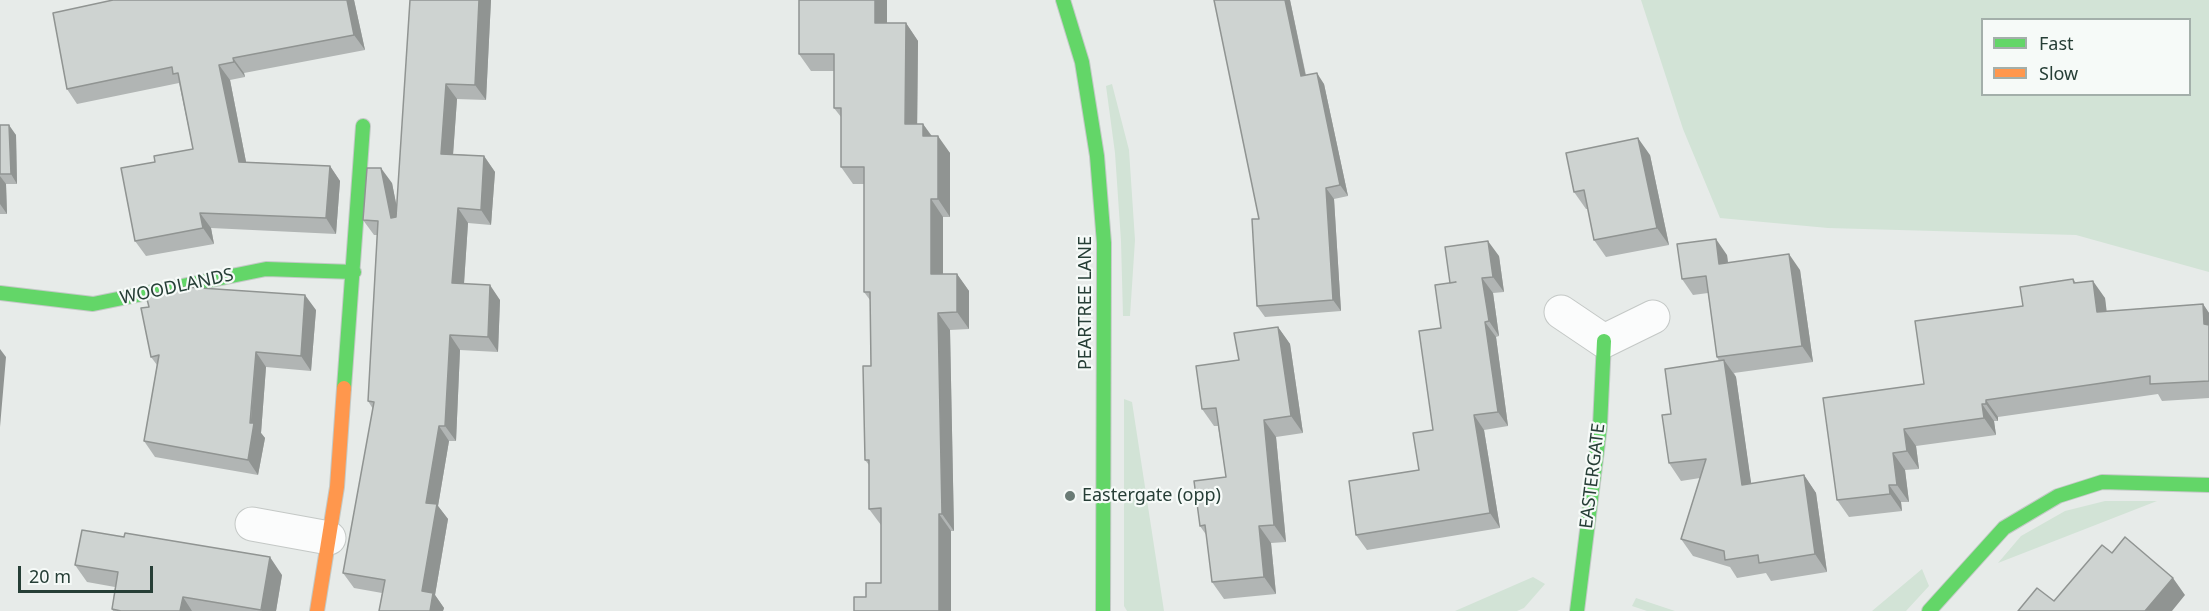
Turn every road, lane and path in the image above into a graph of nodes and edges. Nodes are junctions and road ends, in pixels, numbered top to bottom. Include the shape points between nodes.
1 (1063, 0) edge
2 (363, 126) dead end
3 (354, 272) junction
4 (0, 293) edge
5 (1562, 312) dead end
6 (1653, 317) dead end
7 (1604, 341) junction
8 (2209, 485) edge
9 (252, 524) dead end
10 (329, 538) junction
11 (317, 611) edge
12 (1103, 611) edge
13 (1577, 611) edge
14 (1929, 611) edge

1 - 12 street, PEARTREE LANE via 1082,62 1097,156 1104,243
2 - 3 street
3 - 4 street, WOODLANDS via 266,268 93,304
3 - 10 street via 337,487
5 - 7 street
6 - 7 street
7 - 13 street, EASTERGATE via 1600,426
8 - 14 street via 2102,482 2058,496 2004,528
9 - 10 street
10 - 11 street

